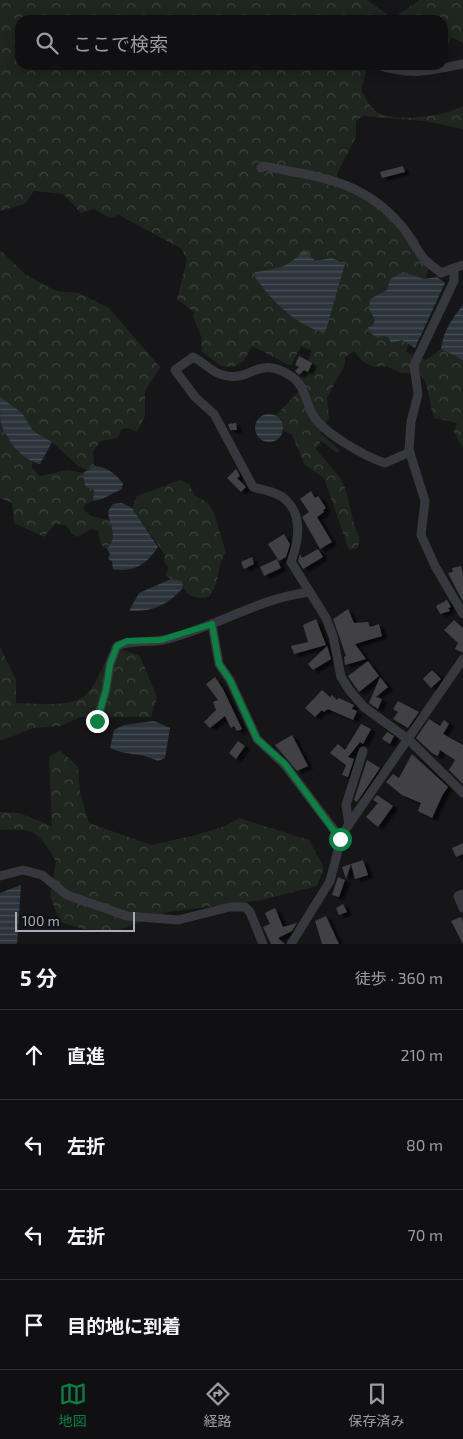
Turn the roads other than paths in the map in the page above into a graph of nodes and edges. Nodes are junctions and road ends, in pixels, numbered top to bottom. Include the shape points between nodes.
1 (463, 64) edge
2 (448, 68) edge
3 (399, 70) edge
4 (438, 70) edge
5 (261, 168) dead end
6 (458, 266) edge
7 (410, 452) junction
8 (310, 592) junction
9 (463, 614) edge
10 (212, 624) junction
11 (463, 659) edge
12 (97, 721) dead end
13 (409, 740) junction
14 (363, 751) dead end
15 (463, 793) edge
16 (349, 825) junction
17 (340, 839) junction
18 (0, 876) edge
19 (463, 894) edge
20 (463, 908) edge
21 (263, 944) edge
22 (291, 944) edge

1 - 2 street
3 - 4 street via 425,73
5 - 6 street via 333,180 355,187 400,223 422,256 441,273
6 - 7 street via 414,365 418,394 411,422
7 - 8 street via 385,463 350,448 314,418 299,384 276,369 263,367 246,374 223,375 193,357 175,370 195,397 214,414 253,487 273,492 292,507 299,536 291,562
7 - 9 street via 425,501 421,535
8 - 10 street via 289,594
8 - 13 street via 326,618 341,677 350,691 364,707
10 - 12 street via 161,640 127,641 117,646
10 - 17 street via 219,664 230,680 257,739 285,764
11 - 13 street
13 - 15 street
13 - 16 street
14 - 16 street via 346,804
16 - 17 street
17 - 22 street via 330,881
18 - 21 street via 23,870 42,875 67,895 127,916 178,920 230,907 245,907
19 - 20 street via 458,896

